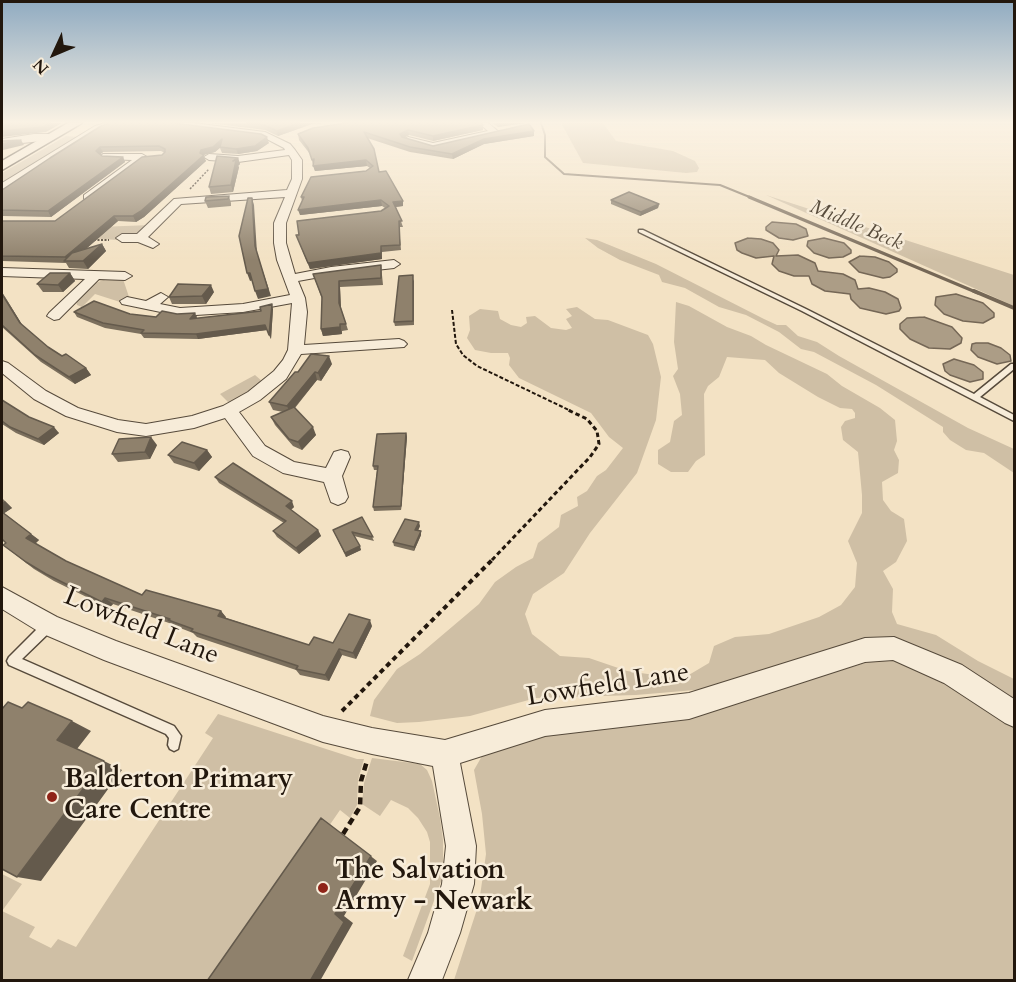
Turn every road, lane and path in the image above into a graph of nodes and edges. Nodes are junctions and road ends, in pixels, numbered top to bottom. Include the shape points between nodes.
1 (31, 169) edge
2 (129, 169) edge
3 (205, 169) edge
4 (299, 169) edge
5 (2, 187) edge
6 (190, 189) joint
7 (290, 193) junction
8 (178, 201) junction
9 (81, 203) edge
10 (641, 231) dead end
11 (122, 238) dead end
12 (140, 238) junction
13 (153, 244) dead end
14 (399, 265) dead end
15 (2, 272) edge
16 (96, 275) junction
17 (125, 276) dead end
18 (290, 279) junction
19 (161, 297) dead end
20 (298, 298) junction
21 (127, 301) dead end
22 (148, 306) junction
23 (452, 310) dead end
24 (54, 316) dead end
25 (401, 345) dead end
26 (296, 350) junction
27 (2, 366) edge
28 (1014, 366) edge
29 (975, 397) junction
30 (229, 410) junction
31 (1014, 418) edge
32 (341, 457) dead end
33 (332, 476) junction
34 (338, 497) dead end
35 (2, 597) edge
36 (49, 625) junction
37 (1014, 714) edge
38 (322, 729) junction
39 (372, 741) junction
40 (174, 746) dead end
41 (445, 754) junction
42 (343, 834) edge
43 (425, 981) edge

1 - 5 street
2 - 9 street
3 - 6 path
4 - 7 street via 302,179
6 - 8 street
7 - 8 street
7 - 18 street via 280,243
8 - 12 street
10 - 29 lane
11 - 12 street
12 - 13 street
14 - 18 street
15 - 16 street
16 - 17 street
16 - 24 street
18 - 20 street
19 - 22 street
20 - 22 street via 243,308 180,312
20 - 26 street via 300,328
21 - 22 street
23 - 38 path via 456,344 463,355 477,366 587,419 597,431 599,444 526,525
25 - 26 street
26 - 30 street via 280,375
27 - 30 street via 59,406 117,426 146,430 173,427
28 - 29 lane
29 - 31 lane
30 - 33 street via 259,451 290,468
32 - 33 street
33 - 34 street
35 - 36 street, Lowfield Lane
36 - 38 street, Lowfield Lane
36 - 40 lane via 13,661 170,730 175,736
37 - 41 street, Lowfield Lane via 953,674 894,648 865,650 689,706 544,723
38 - 39 street, Lowfield Lane
39 - 41 street, Lowfield Lane
39 - 42 path via 361,781 360,807
41 - 43 street via 461,846 458,884

